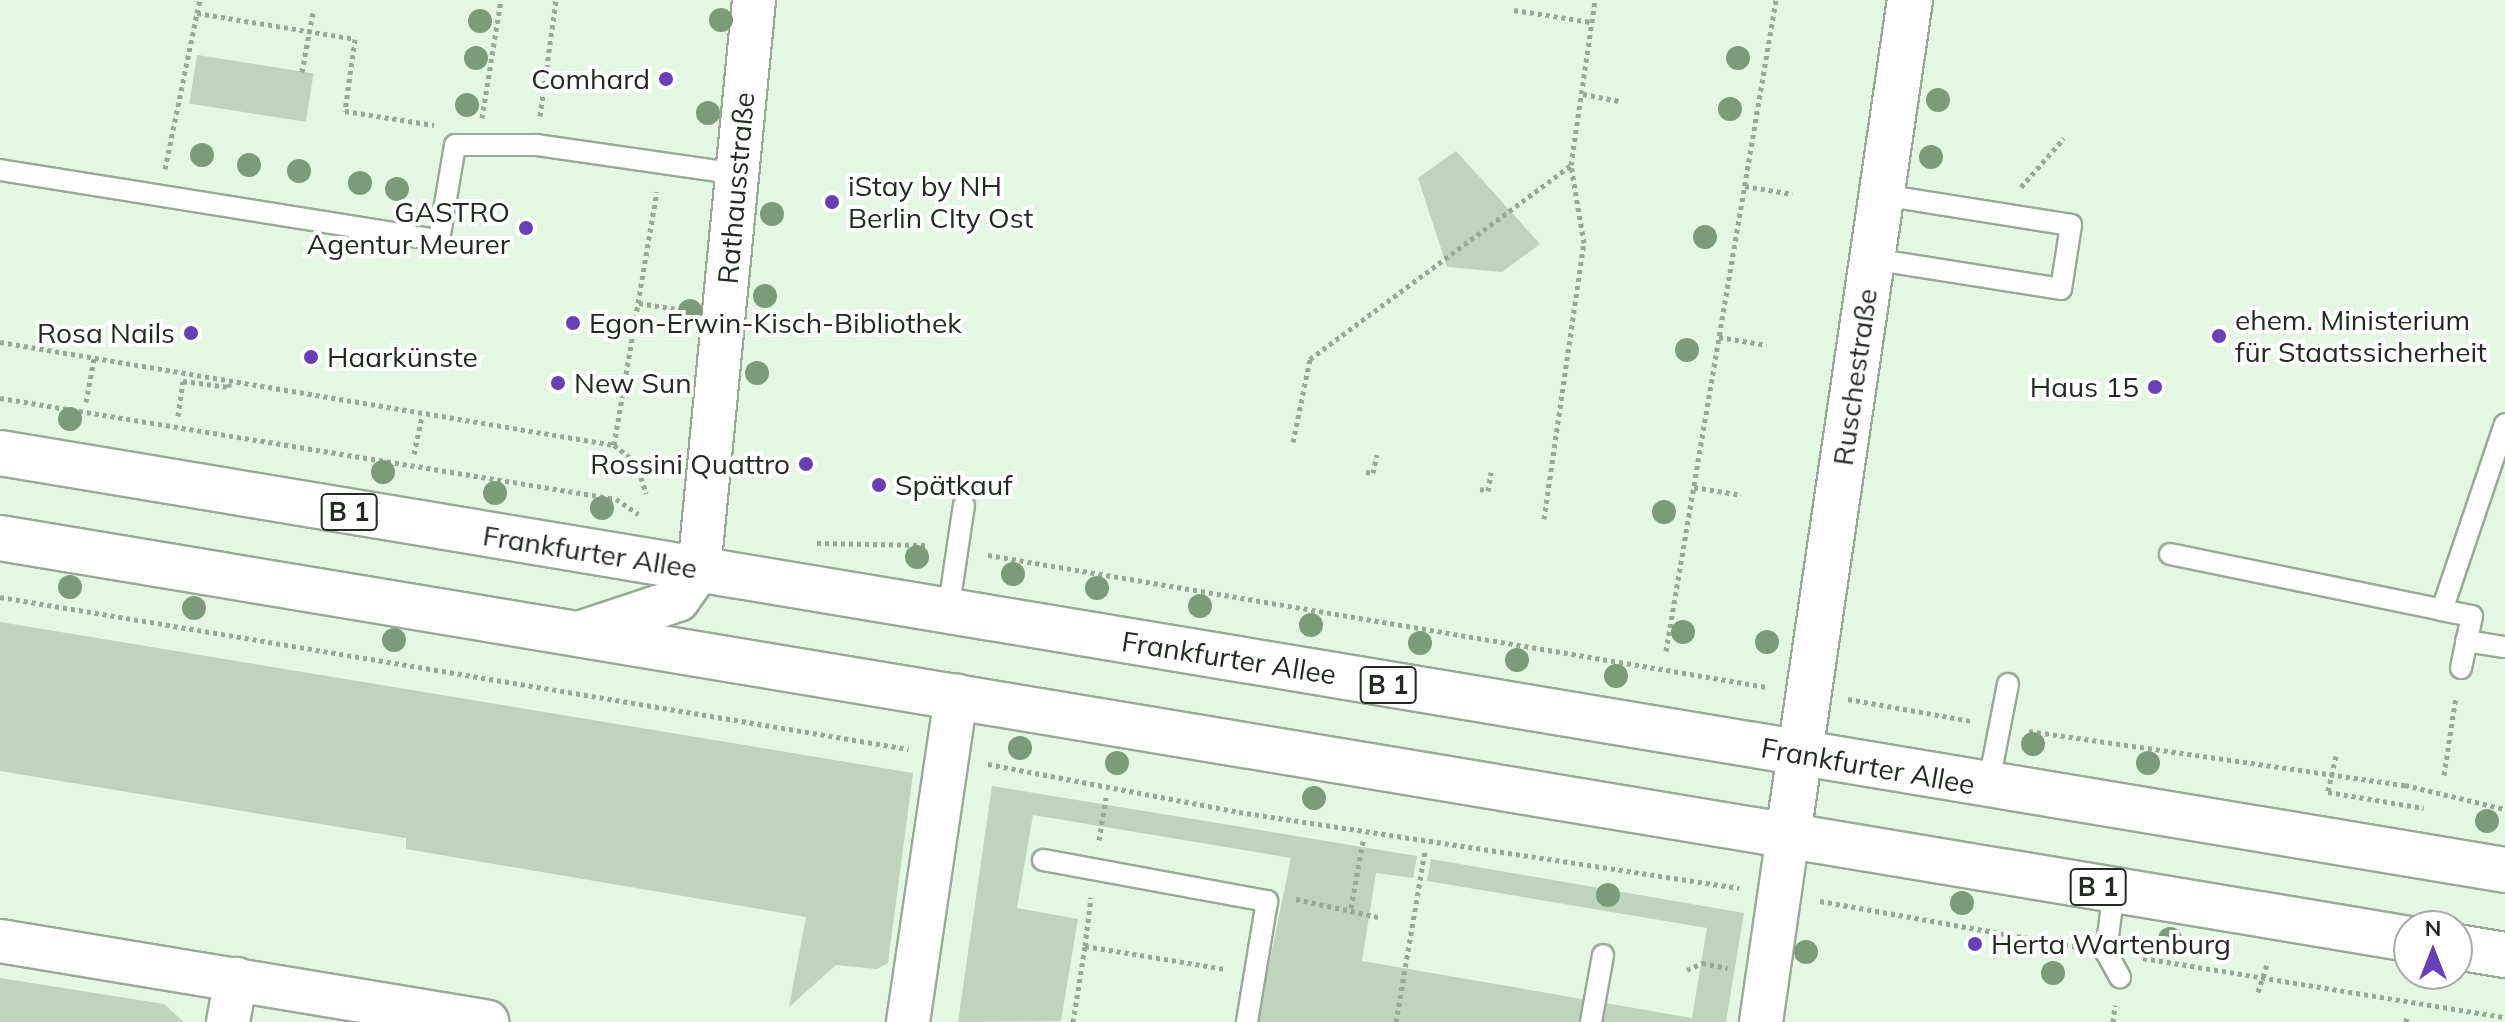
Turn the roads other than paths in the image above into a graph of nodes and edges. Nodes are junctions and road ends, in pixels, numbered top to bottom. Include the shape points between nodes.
1 (754, 0) edge
2 (1910, 0) edge
3 (0, 170) edge
4 (738, 174) junction
5 (1881, 195) junction
6 (1872, 259) junction
7 (2505, 424) edge
8 (0, 453) edge
9 (964, 505) dead end
10 (0, 538) edge
11 (2170, 554) dead end
12 (699, 570) junction
13 (2442, 610) junction
14 (948, 612) junction
15 (579, 633) junction
16 (2466, 641) junction
17 (2505, 647) edge
18 (2461, 668) road end
19 (2008, 684) dead end
20 (956, 696) junction
21 (1799, 755) junction
22 (1988, 787) junction
23 (1788, 835) junction
24 (1043, 860) dead end
25 (2505, 870) edge
26 (2114, 890) junction
27 (2393, 936) edge
28 (0, 941) edge
29 (2473, 950) edge
30 (1603, 955) dead end
31 (2505, 955) edge
32 (2120, 977) dead end
33 (236, 979) junction
34 (398, 1014) edge
35 (228, 1022) edge
36 (487, 1022) edge
37 (908, 1022) edge
38 (1247, 1022) edge
39 (1591, 1022) edge
40 (1761, 1022) edge

1 - 4 street, Rathausstraße
2 - 5 main road, Ruschestraße
3 - 4 lane via 439,240 455,145 537,145
4 - 12 street, Rathausstraße
5 - 6 main road, Ruschestraße
5 - 6 lane via 2071,225 2061,289
6 - 21 main road, Ruschestraße
7 - 13 lane
8 - 12 main road, Frankfurter Allee / B 1
9 - 14 lane
10 - 15 main road, B 1
11 - 13 lane
12 - 14 main road, Frankfurter Allee / B 1
12 - 15 street via 678,600
13 - 16 lane via 2472,616
14 - 21 main road, Frankfurter Allee / B 1
15 - 20 main road, B 1
16 - 17 lane
16 - 18 lane
19 - 22 lane
20 - 23 main road, B 1
20 - 37 street
21 - 22 main road, Frankfurter Allee / B 1
21 - 23 main road, Ruschestraße
22 - 25 main road, Frankfurter Allee / B 1
23 - 26 main road, B 1
23 - 40 street
24 - 38 lane via 1267,901
26 - 27 main road, B 1
26 - 32 lane via 2106,952
28 - 33 street
29 - 31 main road
30 - 39 lane
33 - 34 street
33 - 35 street
34 - 36 street

